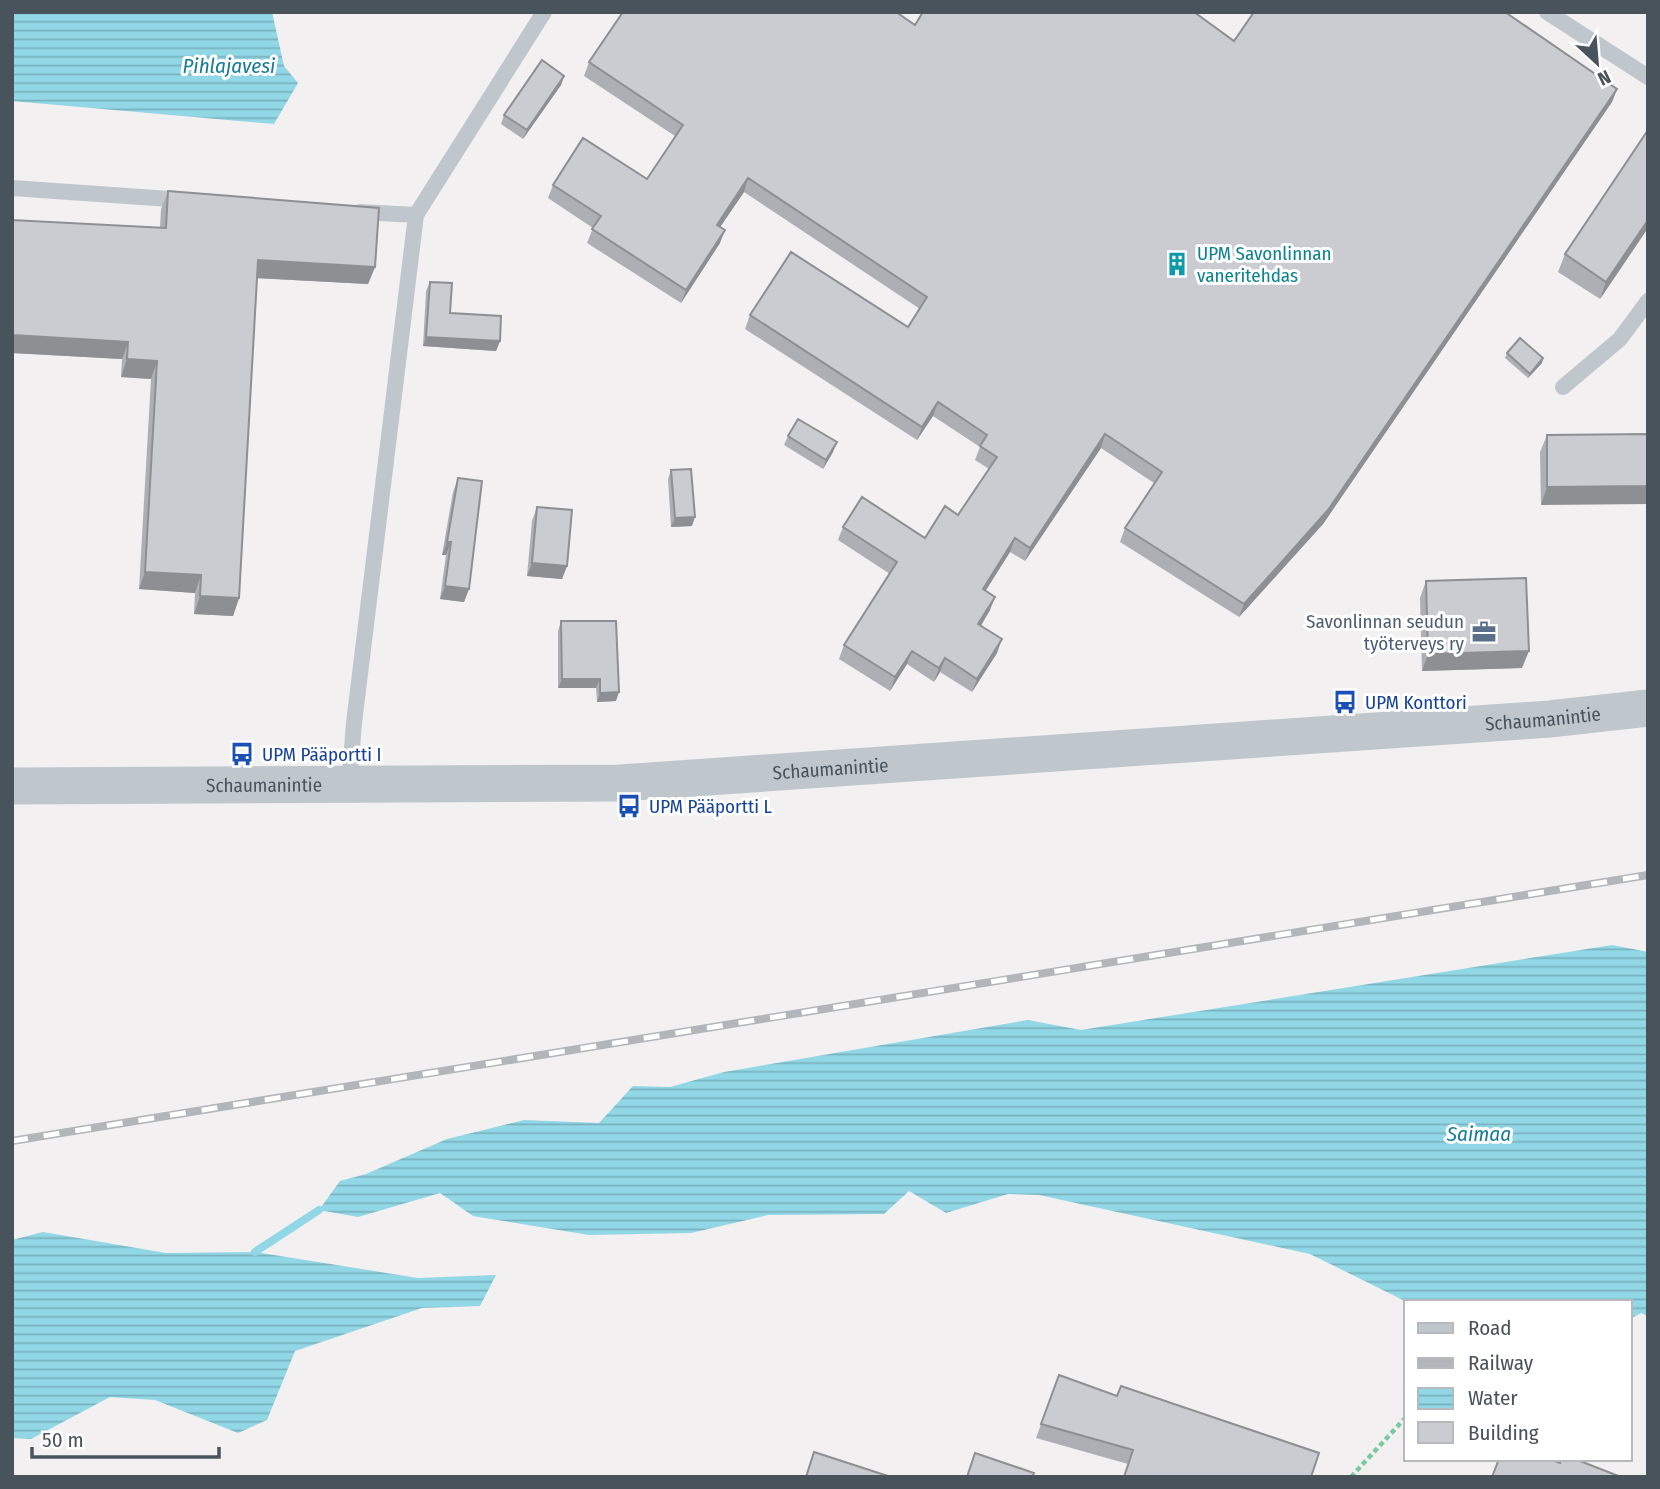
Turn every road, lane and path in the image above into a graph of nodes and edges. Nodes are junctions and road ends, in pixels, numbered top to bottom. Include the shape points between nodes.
1 (544, 12) edge
2 (1547, 12) edge
3 (1648, 77) edge
4 (12, 188) edge
5 (207, 201) edge
6 (346, 211) edge
7 (416, 215) junction
8 (1648, 300) edge
9 (1563, 387) dead end
10 (1648, 709) edge
11 (12, 786) edge
12 (349, 786) junction
13 (1404, 1419) edge
14 (1351, 1477) edge

1 - 7 lane
2 - 3 lane
4 - 5 lane
6 - 7 lane
7 - 12 lane
8 - 9 lane via 1620,339
10 - 12 street, Schaumanintie via 620,783
11 - 12 street, Schaumanintie
13 - 14 path

